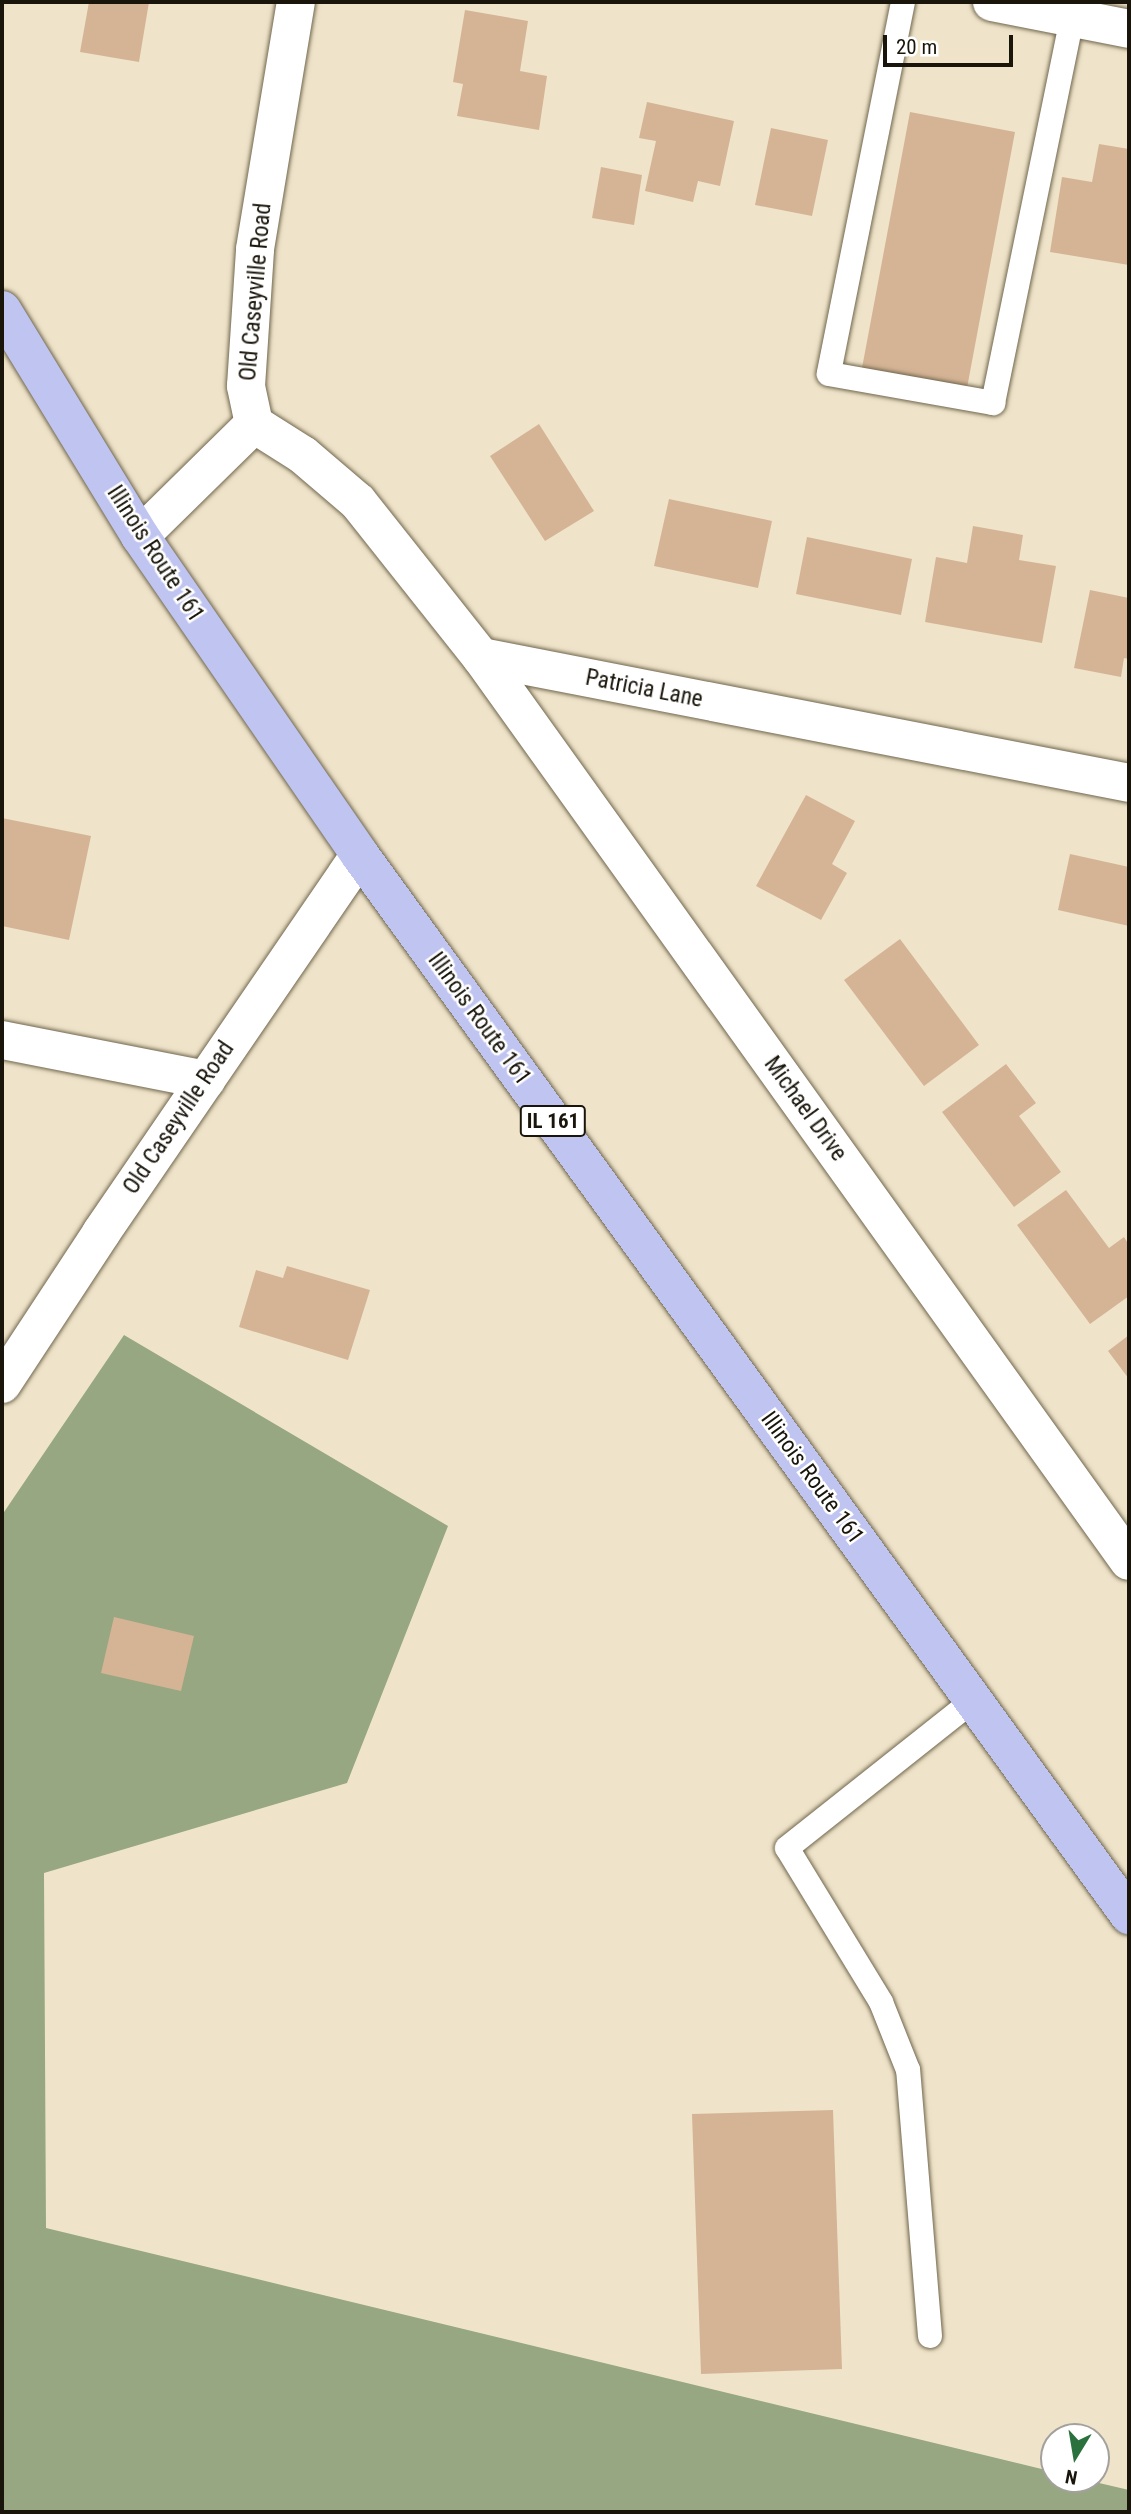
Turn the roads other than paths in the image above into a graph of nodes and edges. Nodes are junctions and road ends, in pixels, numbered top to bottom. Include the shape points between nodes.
1 (296, 2) edge
2 (903, 2) edge
3 (992, 2) edge
4 (1072, 18) junction
5 (1129, 29) edge
6 (2, 310) edge
7 (254, 424) junction
8 (140, 536) junction
9 (481, 657) junction
10 (1129, 783) edge
11 (360, 855) junction
12 (2, 1040) edge
13 (206, 1080) junction
14 (2, 1384) edge
15 (1129, 1561) edge
16 (974, 1700) junction
17 (1129, 1915) edge
18 (930, 2336) dead end

1 - 7 street, Old Caseyville Road via 255,249 246,386
2 - 4 lane via 829,374 993,403
3 - 4 street
4 - 5 street
6 - 8 main road, Illinois Route 161 / IL 161
7 - 8 street
7 - 9 street via 303,455 358,502
8 - 11 main road, Illinois Route 161 / IL 161
9 - 10 street, Patricia Lane
9 - 15 street, Michael Drive
11 - 13 street, Old Caseyville Road
11 - 16 main road, Illinois Route 161 / IL 161
12 - 13 street
13 - 14 street, Old Caseyville Road
16 - 17 main road, Illinois Route 161 / IL 161
16 - 18 lane via 787,1848 881,2002 908,2070

